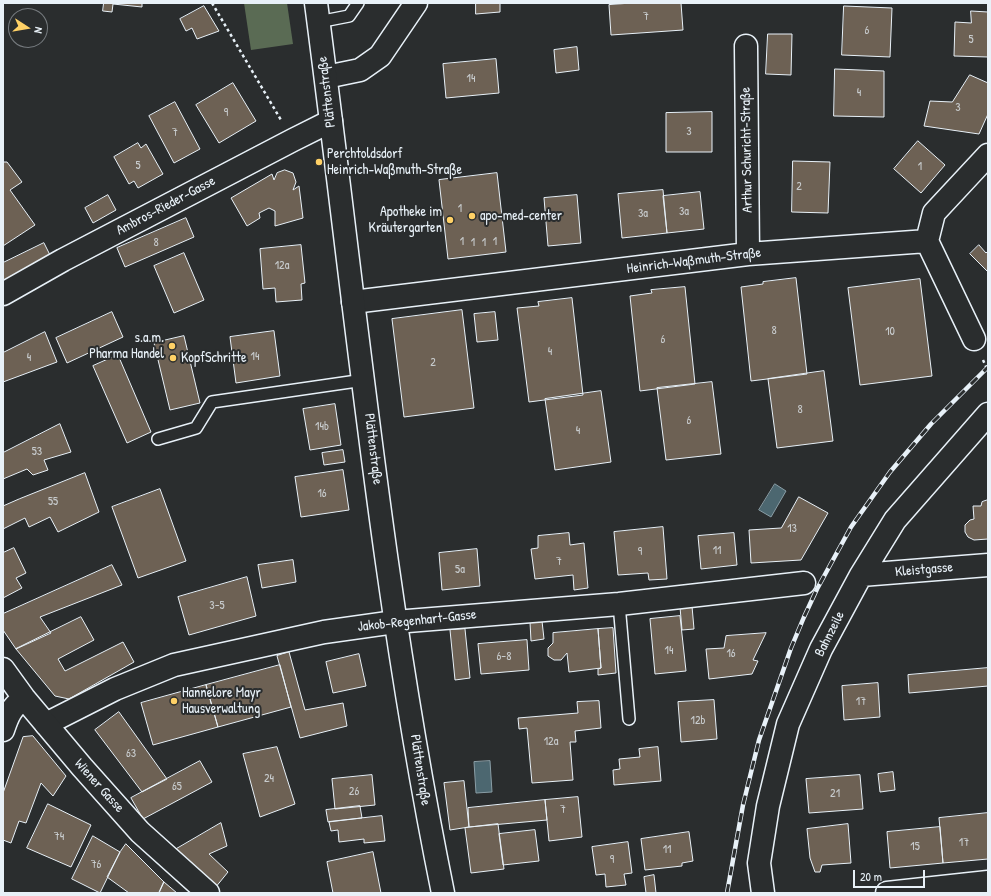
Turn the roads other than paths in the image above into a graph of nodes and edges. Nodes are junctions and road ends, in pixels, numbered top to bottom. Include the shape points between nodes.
1 (358, 3) edge
2 (416, 3) edge
3 (317, 12) edge
4 (746, 46) dead end
5 (326, 77) junction
6 (331, 121) junction
7 (988, 155) edge
8 (927, 241) junction
9 (748, 254) junction
10 (3, 294) edge
11 (353, 302) junction
12 (974, 339) dead end
13 (364, 380) junction
14 (988, 414) edge
15 (158, 439) dead end
16 (988, 565) edge
17 (861, 575) junction
18 (804, 583) dead end
19 (619, 604) junction
20 (396, 622) junction
21 (3, 669) edge
22 (24, 698) junction
23 (629, 720) dead end
24 (46, 724) junction
25 (3, 730) edge
26 (988, 882) edge
27 (208, 893) edge
28 (443, 893) edge
29 (763, 893) edge
30 (887, 893) edge

1 - 3 lane via 349,16
2 - 5 street via 380,56 360,70
3 - 5 street, Plättenstraße
4 - 9 street, Arthur Schuricht-Straße
5 - 6 street, Plättenstraße
6 - 10 street, Ambros-Rieder-Gasse via 70,256
6 - 11 street, Plättenstraße
7 - 8 street via 934,213
8 - 9 street, Heinrich-Waßmuth-Straße
8 - 12 street
9 - 11 street, Heinrich-Waßmuth-Straße
11 - 13 street, Plättenstraße
13 - 15 lane via 212,402 196,428
13 - 20 street, Plättenstraße
14 - 17 street, Bahnzeile via 894,520
16 - 17 street, Kleistgasse
17 - 29 street, Bahnzeile via 822,648 788,724 768,806 759,863
18 - 19 street, Jakob-Regenhart-Gasse
19 - 20 street, Jakob-Regenhart-Gasse
19 - 23 lane
20 - 24 street, Jakob-Regenhart-Gasse via 324,632 174,665 115,689
20 - 28 street, Plättenstraße via 426,811
21 - 22 street, Wiener Gasse
22 - 24 street, Wiener Gasse
22 - 25 street via 9,713
24 - 27 street, Wiener Gasse via 140,832
26 - 30 street

